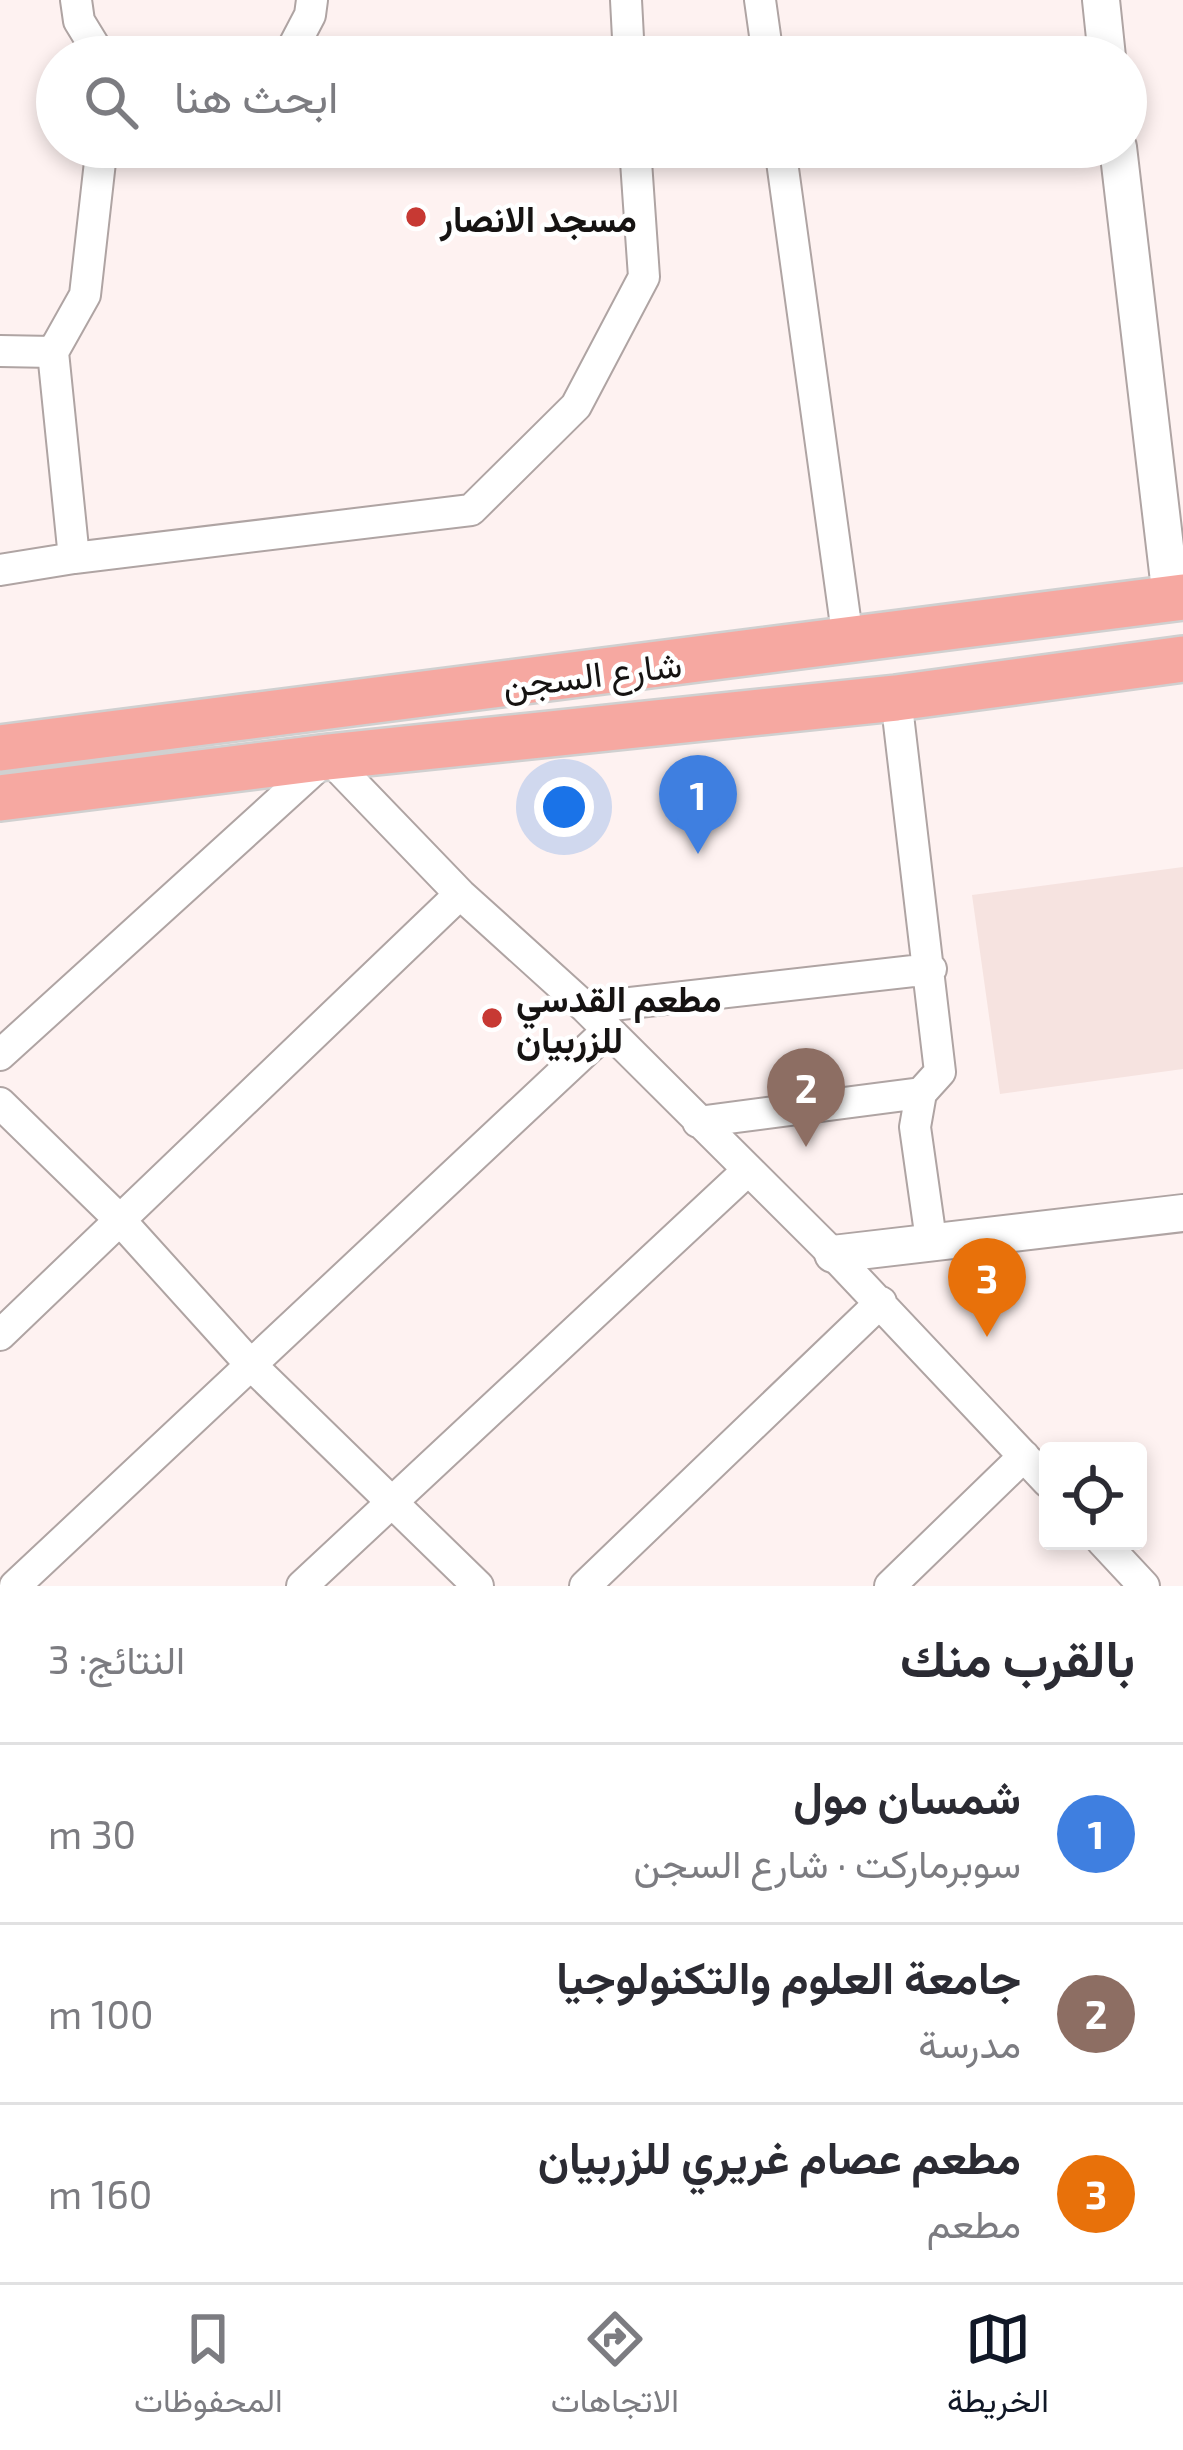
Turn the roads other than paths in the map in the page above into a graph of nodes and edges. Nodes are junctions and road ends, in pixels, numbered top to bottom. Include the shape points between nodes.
1 (76, 0) edge
2 (312, 0) edge
3 (626, 0) edge
4 (760, 0) edge
5 (1100, 0) edge
6 (88, 36) edge
7 (299, 36) edge
8 (628, 36) edge
9 (764, 36) edge
10 (1104, 36) edge
11 (99, 168) edge
12 (636, 168) edge
13 (783, 168) edge
14 (1121, 168) edge
15 (0, 351) edge
16 (53, 352) junction
17 (74, 558) junction
18 (0, 570) edge
19 (1177, 597) edge
20 (848, 640) junction
21 (1183, 659) edge
22 (896, 698) junction
23 (126, 733) junction
24 (0, 748) edge
25 (328, 757) junction
26 (138, 784) junction
27 (0, 798) edge
28 (460, 894) junction
29 (931, 969) junction
30 (586, 1008) junction
31 (608, 1030) junction
32 (0, 1055) edge
33 (921, 1093) junction
34 (0, 1103) edge
35 (698, 1122) junction
36 (746, 1172) junction
37 (1183, 1213) edge
38 (119, 1220) junction
39 (932, 1240) junction
40 (833, 1254) junction
41 (880, 1302) junction
42 (0, 1335) edge
43 (251, 1365) junction
44 (1024, 1456) junction
45 (1039, 1472) edge
46 (391, 1501) junction
47 (1110, 1550) edge
48 (15, 1586) edge
49 (302, 1586) edge
50 (478, 1586) edge
51 (586, 1586) edge
52 (890, 1586) edge
53 (1144, 1586) edge

1 - 6 street
2 - 7 street
3 - 8 street
4 - 9 street
5 - 10 street
11 - 16 street via 85,295
12 - 17 street via 644,277 576,406 471,510
13 - 20 street
14 - 19 street
15 - 16 street
16 - 17 street
17 - 18 street
19 - 20 main road, شارع السجن
20 - 23 main road, شارع السجن
21 - 22 main road, شارع السجن
22 - 25 main road, شارع السجن
22 - 29 street
23 - 24 main road, شارع السجن
23 - 26 main road
25 - 26 main road, شارع السجن
25 - 28 street
25 - 32 street
26 - 27 main road, شارع السجن
28 - 30 street
28 - 38 street
29 - 30 street
29 - 33 street via 940,1072
30 - 31 street
31 - 35 street
31 - 43 street
33 - 35 street
33 - 39 street via 915,1127
34 - 38 street
35 - 36 street
36 - 40 street
36 - 46 street
37 - 39 street
38 - 42 street
38 - 43 street
39 - 40 street
40 - 41 street
41 - 44 street
41 - 51 street
43 - 46 street
43 - 48 street
44 - 45 street
44 - 52 street
46 - 49 street
46 - 50 street
47 - 53 street

